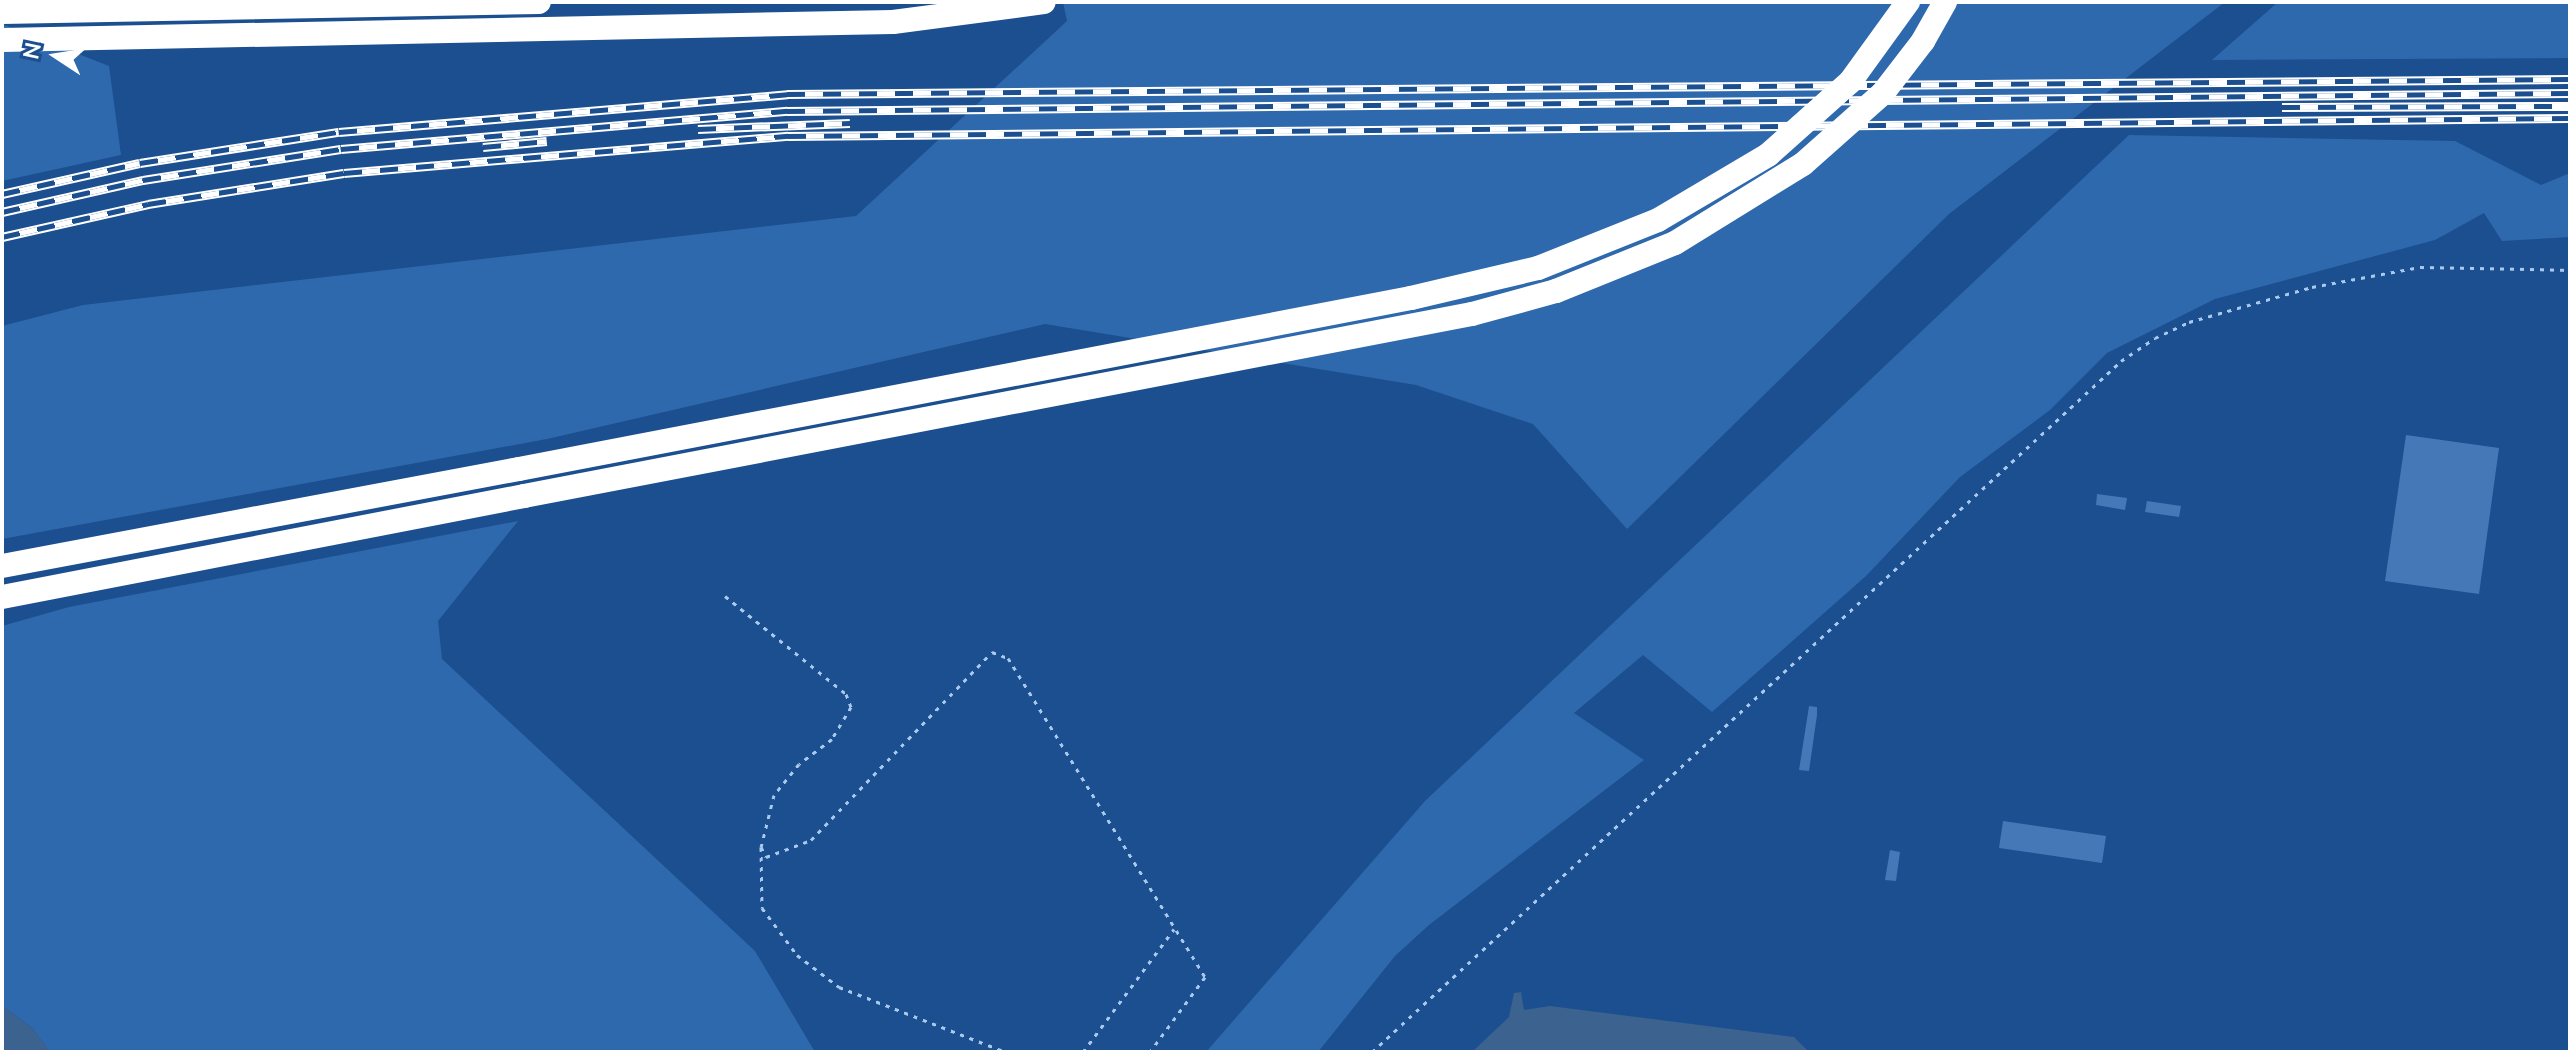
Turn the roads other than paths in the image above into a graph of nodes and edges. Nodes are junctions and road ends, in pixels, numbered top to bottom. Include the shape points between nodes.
1 (539, 2) edge
2 (1908, 2) edge
3 (1945, 2) edge
4 (1039, 3) edge
5 (2, 12) edge
6 (2, 40) edge
7 (2, 566) edge
8 (2, 597) edge

1 - 5 highway
2 - 7 highway, bridge via 1850,82 1768,155 1666,216 1557,262 1411,298
3 - 8 highway, bridge via 1898,76 1821,150 1695,232 1577,284 1450,319
4 - 6 highway via 883,23

